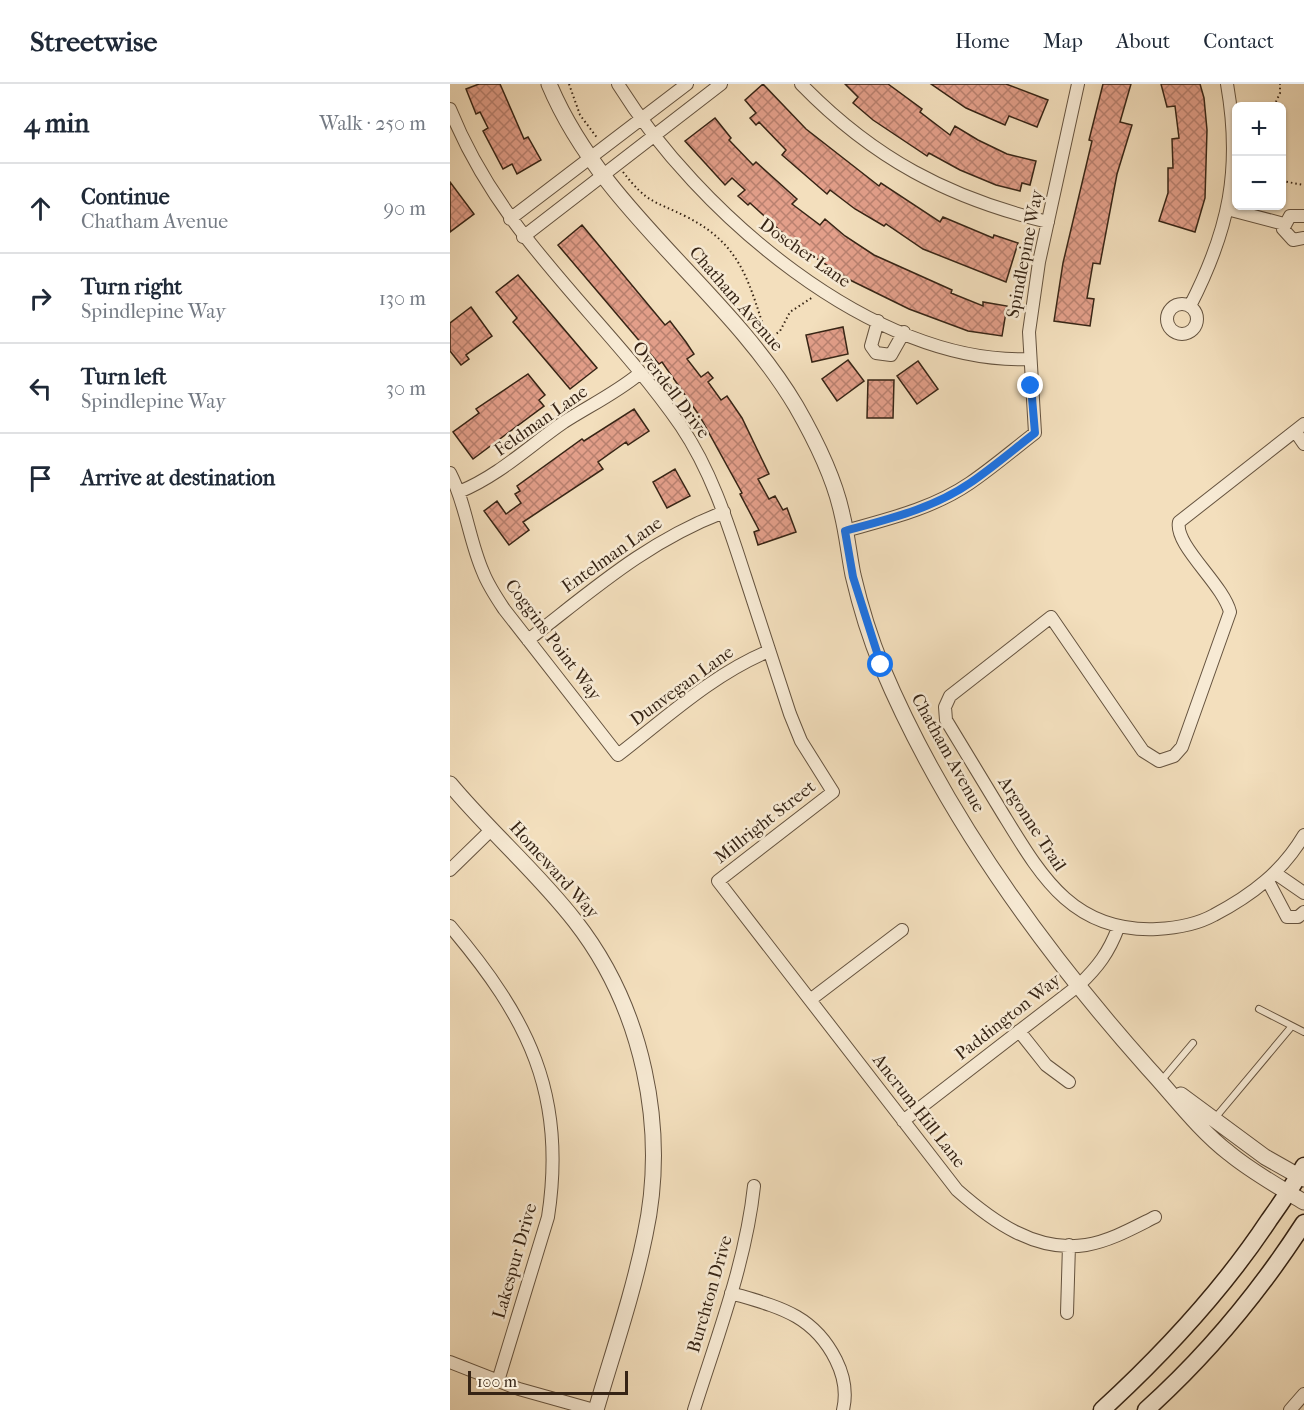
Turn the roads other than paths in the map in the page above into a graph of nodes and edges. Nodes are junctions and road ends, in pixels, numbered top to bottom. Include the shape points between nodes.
1 (549, 84) edge
2 (618, 84) edge
3 (687, 84) edge
4 (721, 84) edge
5 (801, 84) edge
6 (1078, 84) edge
7 (1227, 84) edge
8 (450, 109) edge
9 (640, 120) junction
10 (654, 137) junction
11 (591, 158) junction
12 (604, 176) junction
13 (1227, 209) junction
14 (1304, 216) edge
15 (510, 219) junction
16 (1048, 222) junction
17 (1284, 224) junction
18 (523, 237) junction
19 (1304, 238) edge
20 (1190, 306) dead end
21 (878, 321) junction
22 (904, 332) junction
23 (1030, 359) junction
24 (639, 374) junction
25 (1299, 428) edge
26 (1304, 444) edge
27 (450, 473) edge
28 (459, 492) junction
29 (724, 512) junction
30 (845, 531) junction
31 (528, 640) junction
32 (769, 651) junction
33 (618, 755) joint
34 (450, 784) edge
35 (833, 792) joint
36 (492, 830) junction
37 (1304, 835) edge
38 (450, 870) edge
39 (1272, 877) junction
40 (718, 881) joint
41 (1304, 893) edge
42 (1304, 912) edge
43 (450, 926) edge
44 (1118, 928) junction
45 (902, 930) dead end
46 (1079, 985) junction
47 (810, 1000) junction
48 (1259, 1009) dead end
49 (1292, 1026) junction
50 (1019, 1031) junction
51 (1304, 1032) edge
52 (1193, 1042) dead end
53 (1069, 1082) dead end
54 (1161, 1082) junction
55 (1215, 1119) junction
56 (903, 1121) junction
57 (1302, 1174) edge
58 (754, 1185) dead end
59 (1288, 1193) junction
60 (1304, 1202) edge
61 (1155, 1217) dead end
62 (1304, 1223) edge
63 (1069, 1245) junction
64 (731, 1293) junction
65 (1067, 1313) dead end
66 (450, 1362) edge
67 (498, 1381) junction
68 (1304, 1394) edge
69 (595, 1410) edge
70 (694, 1410) edge
71 (843, 1410) edge
72 (1102, 1410) edge
73 (1146, 1410) edge
74 (1290, 1410) edge

1 - 11 street, Chatham Avenue
2 - 9 street, Doscher Lane
3 - 9 street
4 - 10 street
5 - 16 street via 854,135 898,164 971,200
6 - 16 street, Spindlepine Way
7 - 13 street via 1233,183
8 - 15 street, Overdell Drive via 465,145
9 - 10 street, Doscher Lane
9 - 11 street
10 - 12 street
10 - 21 street, Doscher Lane via 685,175 753,240 819,288
11 - 12 street, Chatham Avenue
11 - 15 street
12 - 18 street
12 - 30 street, Chatham Avenue via 746,339 795,404 831,479
13 - 17 street
13 - 20 street via 1211,265
14 - 17 street via 1290,216
15 - 18 street, Overdell Drive
16 - 23 street, Spindlepine Way via 1033,298
17 - 19 street via 1289,238
18 - 24 street, Overdell Drive
21 - 22 street, Doscher Lane
21 - 22 street via 871,346 876,353 891,355
22 - 23 street, Doscher Lane via 957,353
23 - 30 street, Spindlepine Way via 1035,433 968,484 937,502
24 - 28 street, Feldman Lane via 565,422 499,472
24 - 29 street, Overdell Drive via 681,427
25 - 26 street
25 - 44 street, Argonne Trail via 1179,522 1179,535 1227,598 1230,612 1182,747 1174,756 1158,761 1143,751 1051,617 950,696 945,706 946,720 1040,874 1071,904
27 - 28 street, Coggins Point Way
28 - 31 street, Coggins Point Way via 482,572
29 - 31 street, Entelman Lane via 658,542
29 - 32 street, Overdell Drive
30 - 46 street, Chatham Avenue via 864,616 910,728 998,876
31 - 33 street, Coggins Point Way
32 - 33 street, Dunvegan Lane via 722,675
32 - 35 street, Overdell Drive via 801,741
34 - 36 street, Homeward Way
35 - 40 street, Millright Street
36 - 38 street
36 - 69 street, Homeward Way via 548,888 589,940 632,1027 647,1082 653,1140 650,1208 640,1258
37 - 39 street, Argonne Trail
39 - 41 street
39 - 42 street via 1287,917
39 - 44 street, Argonne Trail via 1204,920 1174,928
40 - 47 street, Ancrum Hill Lane
43 - 67 street, Lakespur Drive via 497,985 524,1030 542,1077 553,1133 548,1217
44 - 46 street, Paddington Way via 1099,966
45 - 47 street
46 - 50 street, Paddington Way
46 - 54 street, Chatham Avenue
47 - 56 street, Ancrum Hill Lane
48 - 49 lane
49 - 51 lane
49 - 55 lane
50 - 53 street via 1046,1065
50 - 56 street, Paddington Way
52 - 54 lane
54 - 55 street, Chatham Avenue
54 - 59 street, Chatham Avenue via 1229,1153
55 - 57 street, Chatham Avenue via 1265,1156
56 - 63 street, Ancrum Hill Lane via 957,1190 987,1217 1035,1240
57 - 59 main road
58 - 64 street, Burchton Drive via 752,1210
59 - 60 street, Chatham Avenue
59 - 72 main road via 1215,1294 1151,1365
61 - 63 street, Ancrum Hill Lane via 1114,1236 1085,1245
62 - 73 main road via 1277,1265 1221,1333
63 - 65 street
64 - 70 street, Burchton Drive
64 - 71 street via 790,1312 822,1335 845,1384
66 - 67 street
67 - 69 street
68 - 74 street

